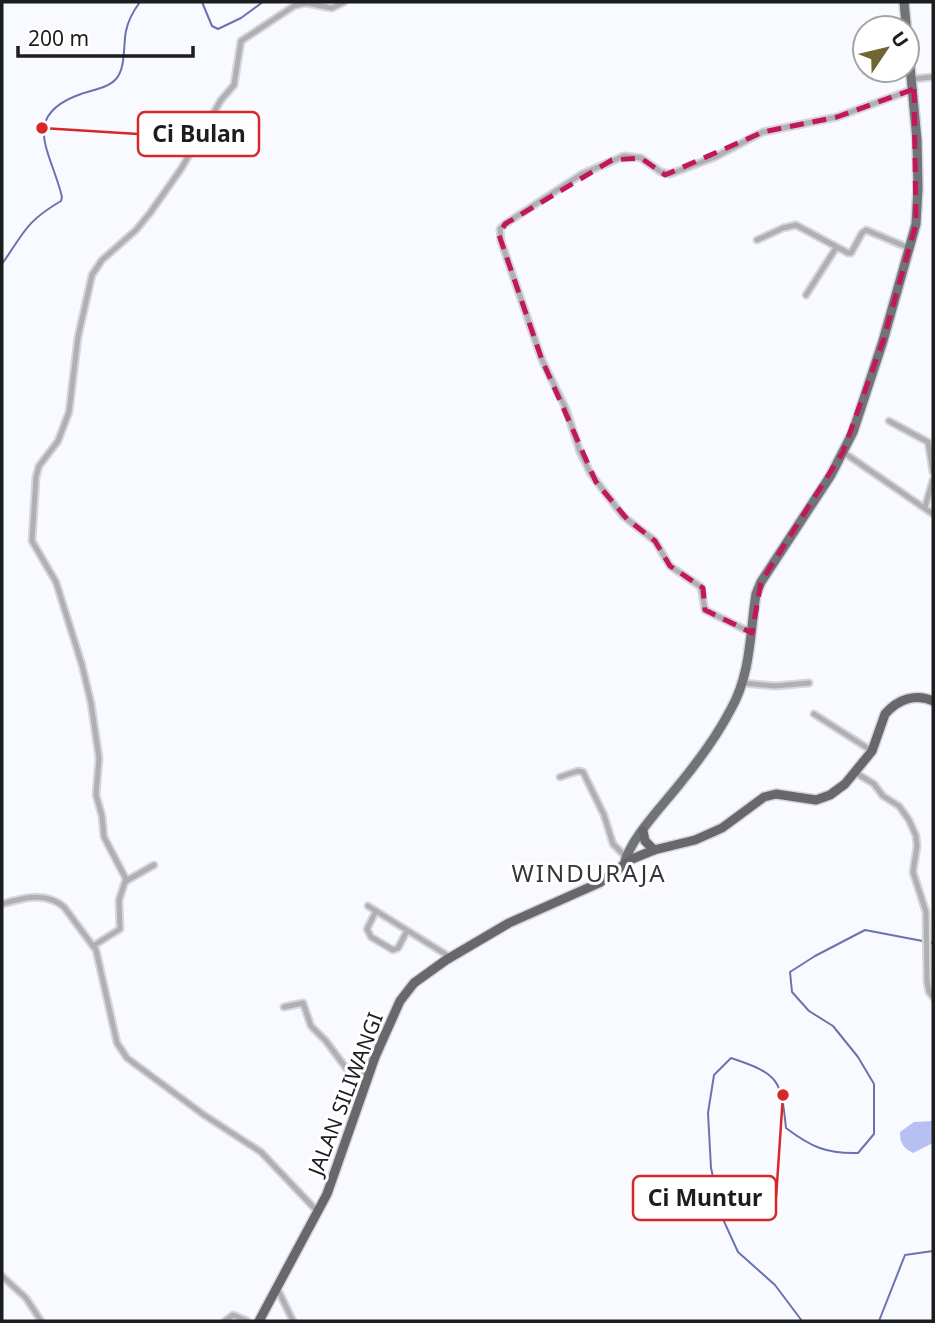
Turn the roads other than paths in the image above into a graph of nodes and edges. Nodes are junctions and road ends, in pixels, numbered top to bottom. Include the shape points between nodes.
1 (344, 2) edge
2 (913, 84) joint
3 (757, 240) dead end
4 (836, 248) junction
5 (909, 248) junction
6 (806, 295) dead end
7 (889, 421) dead end
8 (843, 452) junction
9 (933, 472) edge
10 (933, 480) edge
11 (925, 507) junction
12 (933, 514) edge
13 (752, 633) junction
14 (743, 683) junction
15 (809, 683) dead end
16 (933, 702) edge
17 (814, 714) dead end
18 (872, 751) junction
19 (856, 773) junction
20 (560, 777) dead end
21 (643, 831) junction
22 (654, 850) junction
23 (625, 861) junction
24 (154, 865) dead end
25 (126, 881) junction
26 (2, 904) edge
27 (368, 906) dead end
28 (376, 911) junction
29 (407, 931) junction
30 (93, 946) junction
31 (450, 957) junction
32 (933, 998) edge
33 (284, 1007) dead end
34 (368, 1074) junction
35 (318, 1213) junction
36 (2, 1276) edge
37 (276, 1288) junction
38 (41, 1321) edge
39 (225, 1321) edge
40 (247, 1321) edge
41 (259, 1321) edge
42 (293, 1321) edge

1 - 25 street via 332,8 306,3 294,6 241,41 234,85 181,169 136,230 92,275 67,419 37,471 32,541 56,582 76,643 97,744 96,796 104,837
2 - 5 main road via 918,188
2 - 13 street via 838,117 764,132 670,174 641,158 624,156 582,174 499,229 542,360 591,474 624,516 657,544 670,566 701,587 705,610
3 - 4 street via 796,225
4 - 5 street via 851,253 866,230
4 - 6 street
5 - 8 main road via 883,341
7 - 9 street via 928,442
8 - 11 street
8 - 13 main road via 761,582
10 - 11 street
11 - 12 street
13 - 14 main road
14 - 15 street
14 - 21 main road via 709,744
16 - 18 highway, JALAN SILIWANGI via 921,697 892,706 885,713
17 - 18 street
18 - 19 highway, JALAN SILIWANGI
19 - 22 highway, JALAN SILIWANGI via 823,798 769,794 722,828
19 - 32 street via 899,806 914,830 918,846 913,872 926,908 928,988
20 - 23 street via 583,772 613,844
21 - 22 highway
21 - 23 main road
22 - 23 highway, JALAN SILIWANGI
23 - 31 highway, JALAN SILIWANGI via 599,883 509,923
24 - 25 street
25 - 30 street via 119,900 120,929
26 - 30 street via 41,897 57,901
27 - 28 street
28 - 29 street
28 - 29 street via 367,929 372,937 393,950
29 - 31 street
30 - 35 street via 117,1043 127,1058 261,1152
31 - 34 highway, JALAN SILIWANGI via 405,993
33 - 34 street via 303,1003 311,1026 344,1066
34 - 35 highway, JALAN SILIWANGI
35 - 37 highway, JALAN SILIWANGI
36 - 38 street via 26,1298
37 - 41 highway, JALAN SILIWANGI
37 - 42 street
39 - 40 street via 233,1315

